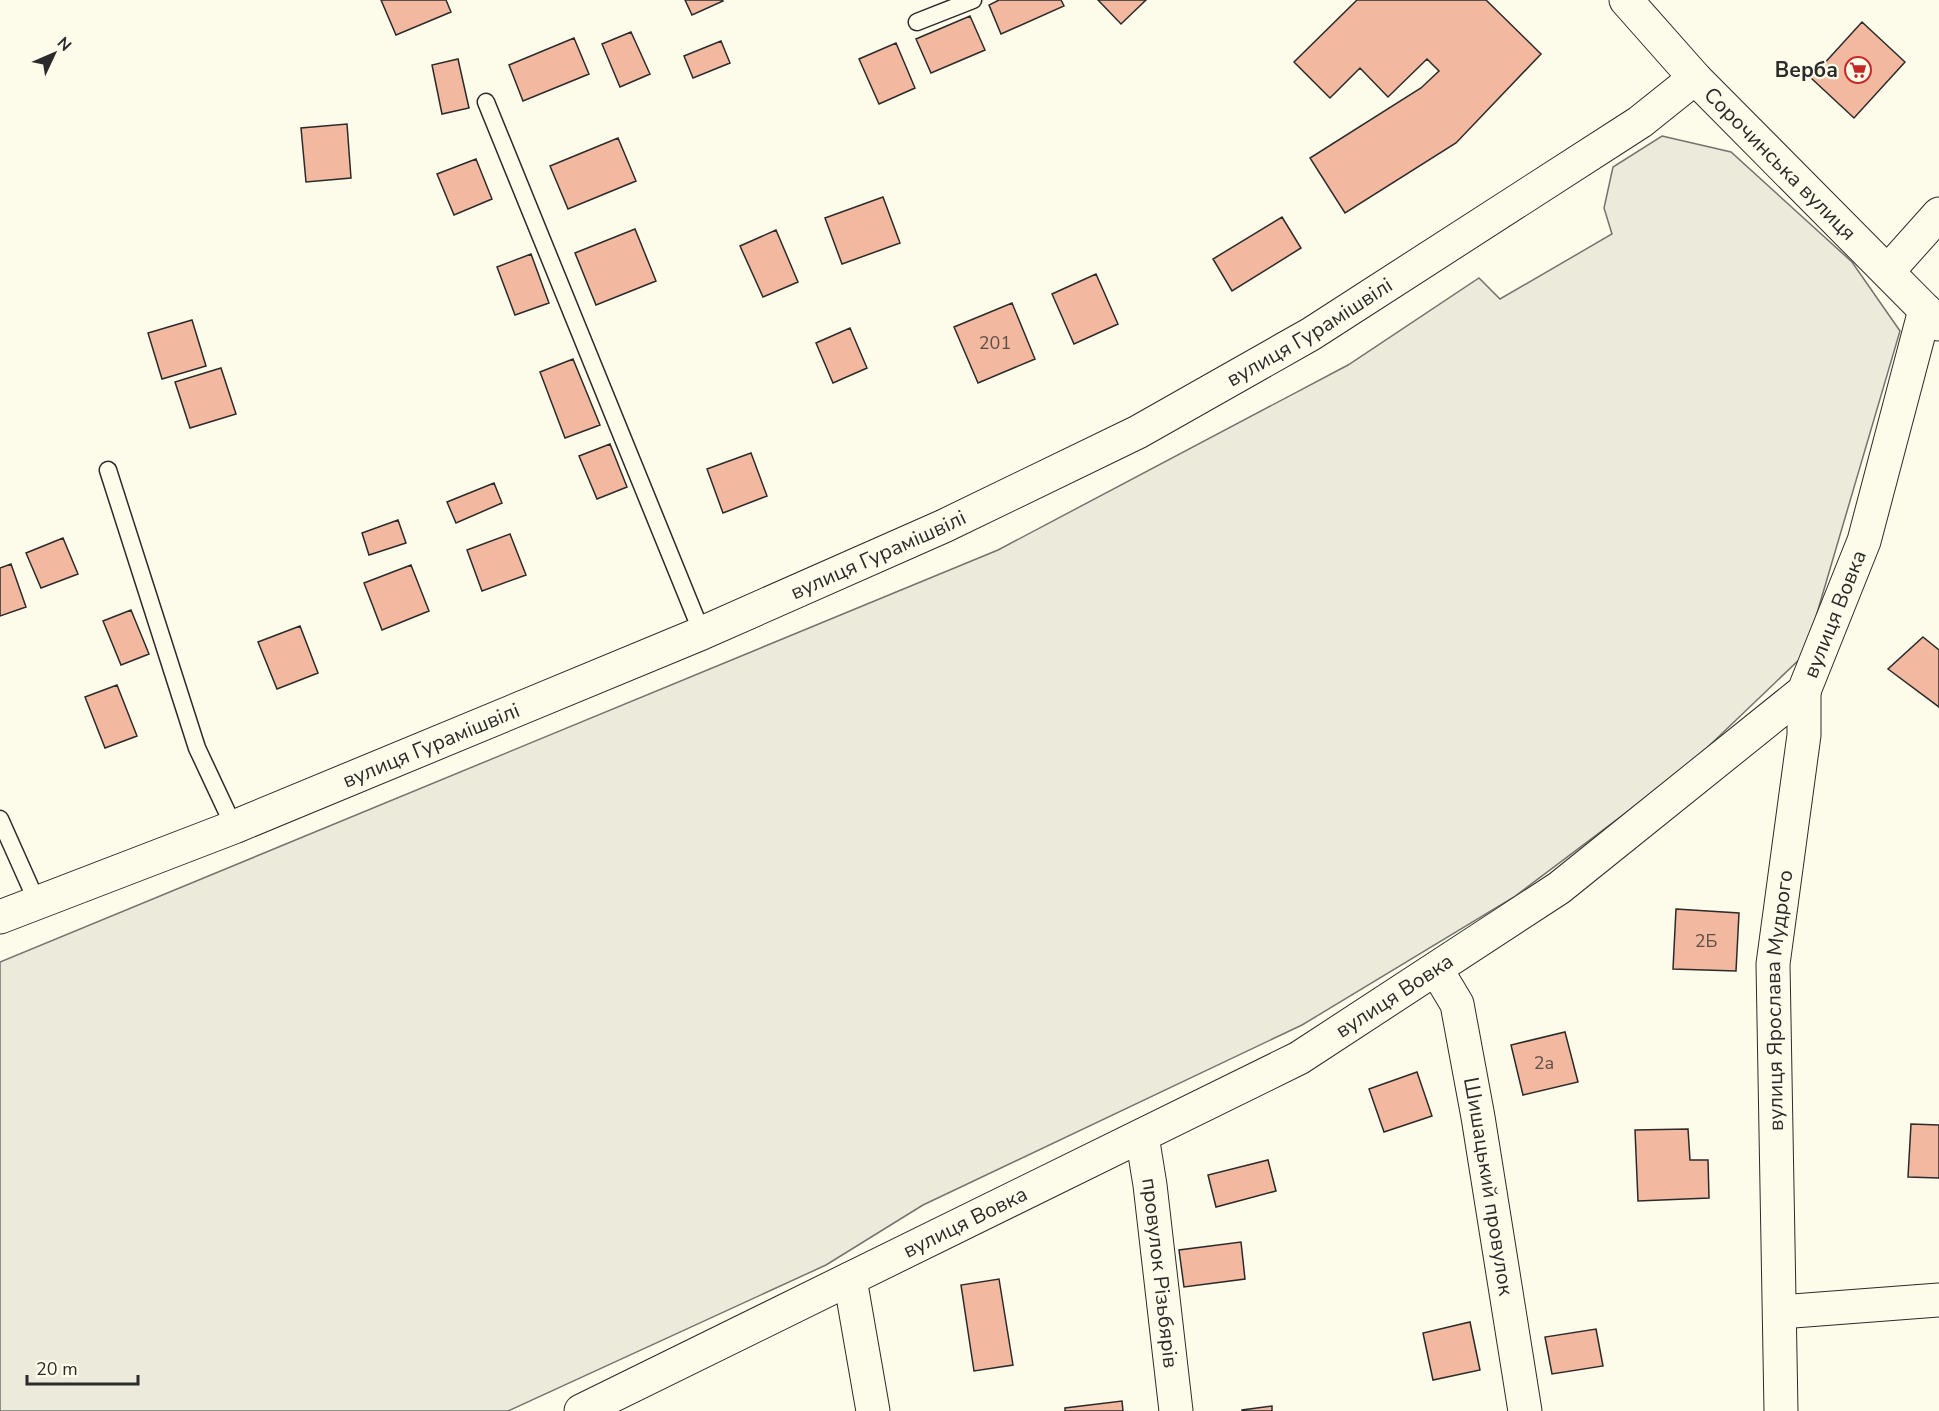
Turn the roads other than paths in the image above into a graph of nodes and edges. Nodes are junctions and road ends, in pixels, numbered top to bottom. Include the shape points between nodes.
1 (973, 0) edge
2 (1626, 0) edge
3 (917, 22) dead end
4 (1695, 78) junction
5 (486, 102) dead end
6 (1939, 214) edge
7 (1888, 272) junction
8 (1932, 317) edge
9 (108, 470) dead end
10 (702, 633) junction
11 (1804, 691) junction
12 (0, 819) edge
13 (234, 827) junction
14 (37, 902) junction
15 (0, 917) edge
16 (1436, 969) junction
17 (1142, 1136) junction
18 (850, 1279) junction
19 (1939, 1300) edge
20 (1780, 1312) junction
21 (581, 1411) edge
22 (873, 1411) edge
23 (1176, 1411) edge
24 (1525, 1411) edge
25 (1781, 1411) edge

1 - 3 lane
2 - 4 street, Сорочинська вулиця
4 - 7 street, Сорочинська вулиця
4 - 10 street, вулиця Гурамішвілі via 1640,122 1311,334 1138,432 944,526
5 - 10 lane
6 - 7 street
7 - 8 street, Сорочинська вулиця
8 - 11 street, вулиця Вовка via 1864,540
9 - 13 lane via 197,748
10 - 13 street, вулиця Гурамішвілі
11 - 16 street, вулиця Вовка via 1559,888
11 - 20 street, вулиця Ярослава Мудрого via 1804,735 1773,964
12 - 14 lane
13 - 14 street, вулиця Гурамішвілі
14 - 15 street, вулиця Гурамішвілі
16 - 17 street, вулиця Вовка via 1299,1058
16 - 24 street, Шишацький провулок via 1457,1004
17 - 18 street, вулиця Вовка
17 - 23 street, провулок Різьбярів
18 - 21 street, вулиця Вовка
18 - 22 street
19 - 20 street
20 - 25 street, вулиця Ярослава Мудрого

